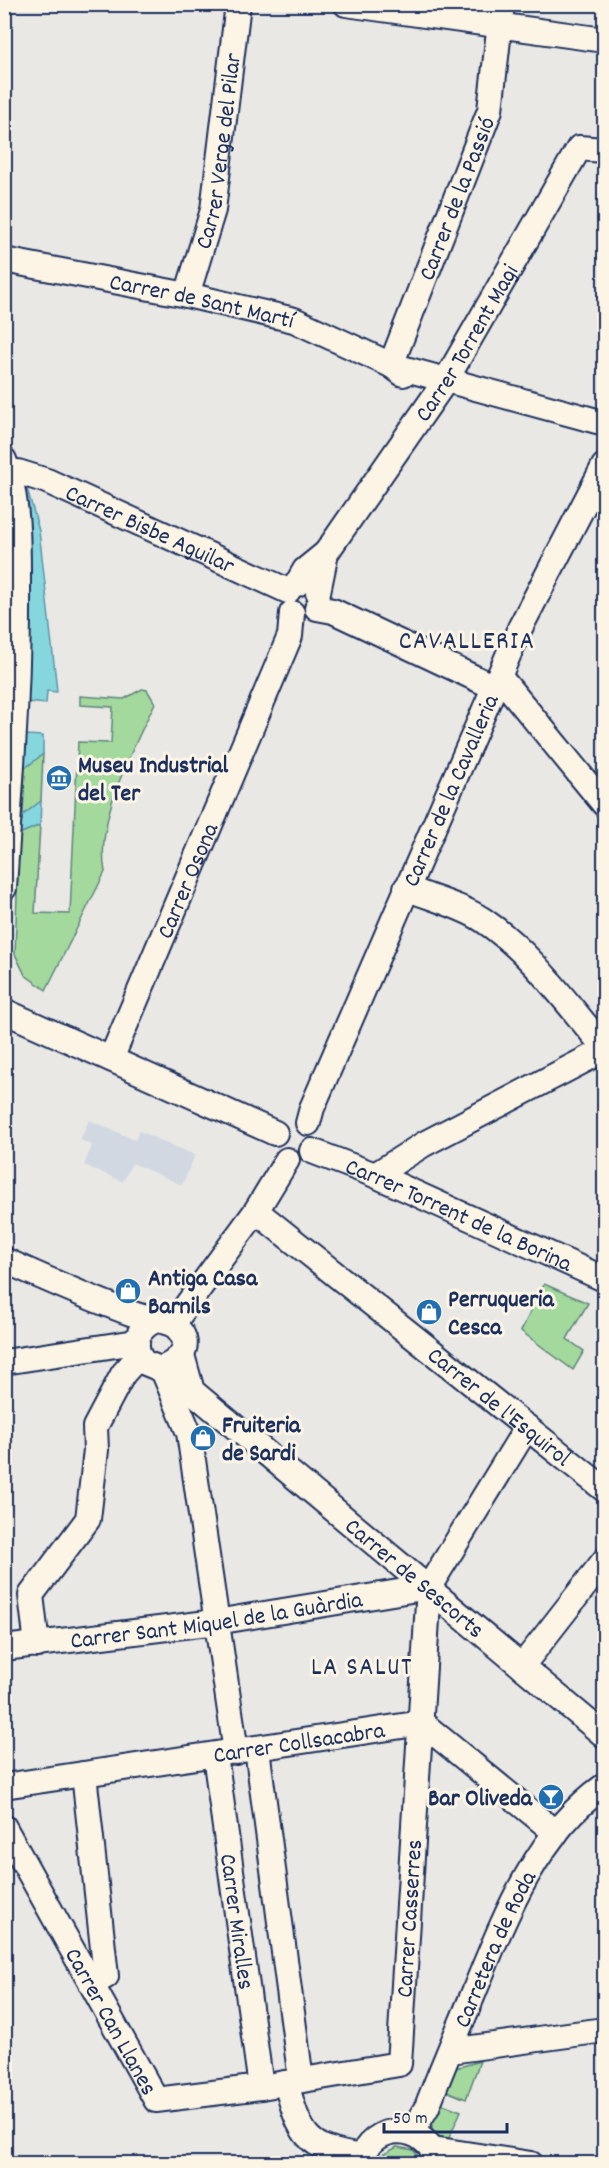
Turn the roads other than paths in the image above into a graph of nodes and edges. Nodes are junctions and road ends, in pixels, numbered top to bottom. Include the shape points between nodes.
1 (238, 4) edge
2 (346, 4) edge
3 (500, 15) edge
4 (604, 40) edge
5 (604, 150) edge
6 (4, 260) edge
7 (187, 295) junction
8 (391, 365) junction
9 (440, 389) junction
10 (604, 423) edge
11 (7, 466) edge
12 (604, 466) edge
13 (301, 606) junction
14 (496, 682) junction
15 (604, 804) edge
16 (4, 888) edge
17 (406, 888) junction
18 (4, 1011) edge
19 (604, 1049) edge
20 (111, 1059) junction
21 (308, 1123) junction
22 (274, 1133) junction
23 (312, 1151) junction
24 (287, 1160) junction
25 (375, 1175) junction
26 (256, 1211) junction
27 (4, 1260) edge
28 (604, 1279) edge
29 (163, 1323) junction
30 (137, 1349) junction
31 (4, 1362) edge
32 (172, 1362) junction
33 (226, 1420) junction
34 (527, 1427) junction
35 (189, 1433) junction
36 (604, 1489) edge
37 (604, 1561) edge
38 (429, 1587) junction
39 (216, 1622) junction
40 (37, 1646) junction
41 (4, 1648) edge
42 (522, 1666) junction
43 (422, 1723) junction
44 (604, 1735) edge
45 (236, 1752) junction
46 (84, 1774) junction
47 (4, 1785) edge
48 (604, 1786) edge
49 (4, 1827) edge
50 (556, 1833) junction
51 (92, 1984) junction
52 (464, 2016) junction
53 (604, 2030) edge
54 (495, 2044) junction
55 (450, 2051) junction
56 (294, 2082) junction
57 (261, 2087) junction
58 (412, 2132) junction
59 (436, 2156) edge
60 (360, 2160) edge
61 (531, 2163) edge

1 - 7 street, Carrer Verge del Pilar via 213,210
2 - 3 street
3 - 4 street
3 - 8 street, Carrer de la Passió via 490,110
5 - 9 street, Carrer Torrent Magi via 579,148
6 - 7 street, Carrer de Sant Martí
7 - 8 street, Carrer de Sant Martí via 294,320
8 - 9 street, Carrer de Sant Martí
9 - 10 street, Carrer de Sant Martí
9 - 13 street, Carrer Torrent Magi via 326,553
11 - 13 street, Carrer Bisbe Aguilar via 47,481
11 - 16 street via 18,541 18,651
12 - 14 street, Carrer de la Cavalleria via 553,559
13 - 14 street, Carrer Bisbe Aguilar via 333,610
13 - 20 street, Carrer Osona
14 - 15 street
14 - 17 street, Carrer de la Cavalleria
17 - 19 street via 481,918 497,930 524,955
17 - 21 street, Carrer de la Cavalleria
18 - 20 street
19 - 25 street via 424,1144
20 - 22 street
21 - 22 street via 289,1119
21 - 23 street via 315,1133
22 - 24 street via 277,1152
23 - 24 street via 299,1161
23 - 25 street, Carrer Torrent de la Borina
24 - 26 street
25 - 28 street, Carrer Torrent de la Borina
26 - 29 street
26 - 34 street, Carrer de l'Esquirol
27 - 29 street via 84,1296
29 - 30 street via 142,1329
29 - 32 street via 180,1329 183,1339
30 - 31 street
30 - 32 street via 149,1366
30 - 40 street via 95,1427 88,1519 31,1595
32 - 33 street, Carrer de Sescorts via 192,1391
32 - 35 street, Carrer Miralles
33 - 35 street via 208,1419
33 - 38 street, Carrer de Sescorts
34 - 36 street, Carrer de l'Esquirol
34 - 38 street, Carrer Casserres
35 - 39 street, Carrer Miralles
37 - 42 street
38 - 39 street, Carrer Sant Miquel de la Guàrdia
38 - 42 street, Carrer de Sescorts
38 - 43 street, Carrer Casserres
39 - 40 street, Carrer Sant Miquel de la Guàrdia
39 - 45 street, Carrer Miralles
40 - 41 street, Carrer Sant Miquel de la Guàrdia
42 - 44 street, Carrer de Sescorts
43 - 45 street, Carrer Collsacabra
43 - 50 street
43 - 56 street, Carrer Casserres via 399,2064
45 - 46 street, Carrer Collsacabra
45 - 56 street, Carrer Miralles
45 - 57 street, Carrer Miralles
46 - 47 street, Carrer Collsacabra
46 - 51 street via 106,1976
48 - 50 street, Carretera de Roda via 588,1797
49 - 51 street, Carrer Can Llanes
50 - 52 street, Carretera de Roda via 504,1919
51 - 57 street, Carrer Can Llanes via 156,2100
52 - 54 street
52 - 55 street, Carretera de Roda
53 - 54 street
54 - 55 street
55 - 58 street, Carretera de Roda
56 - 57 street, Carrer Can Llanes
56 - 60 street via 297,2122 313,2142 329,2152
58 - 59 street via 421,2136
58 - 60 street via 386,2132 371,2142
59 - 61 street

